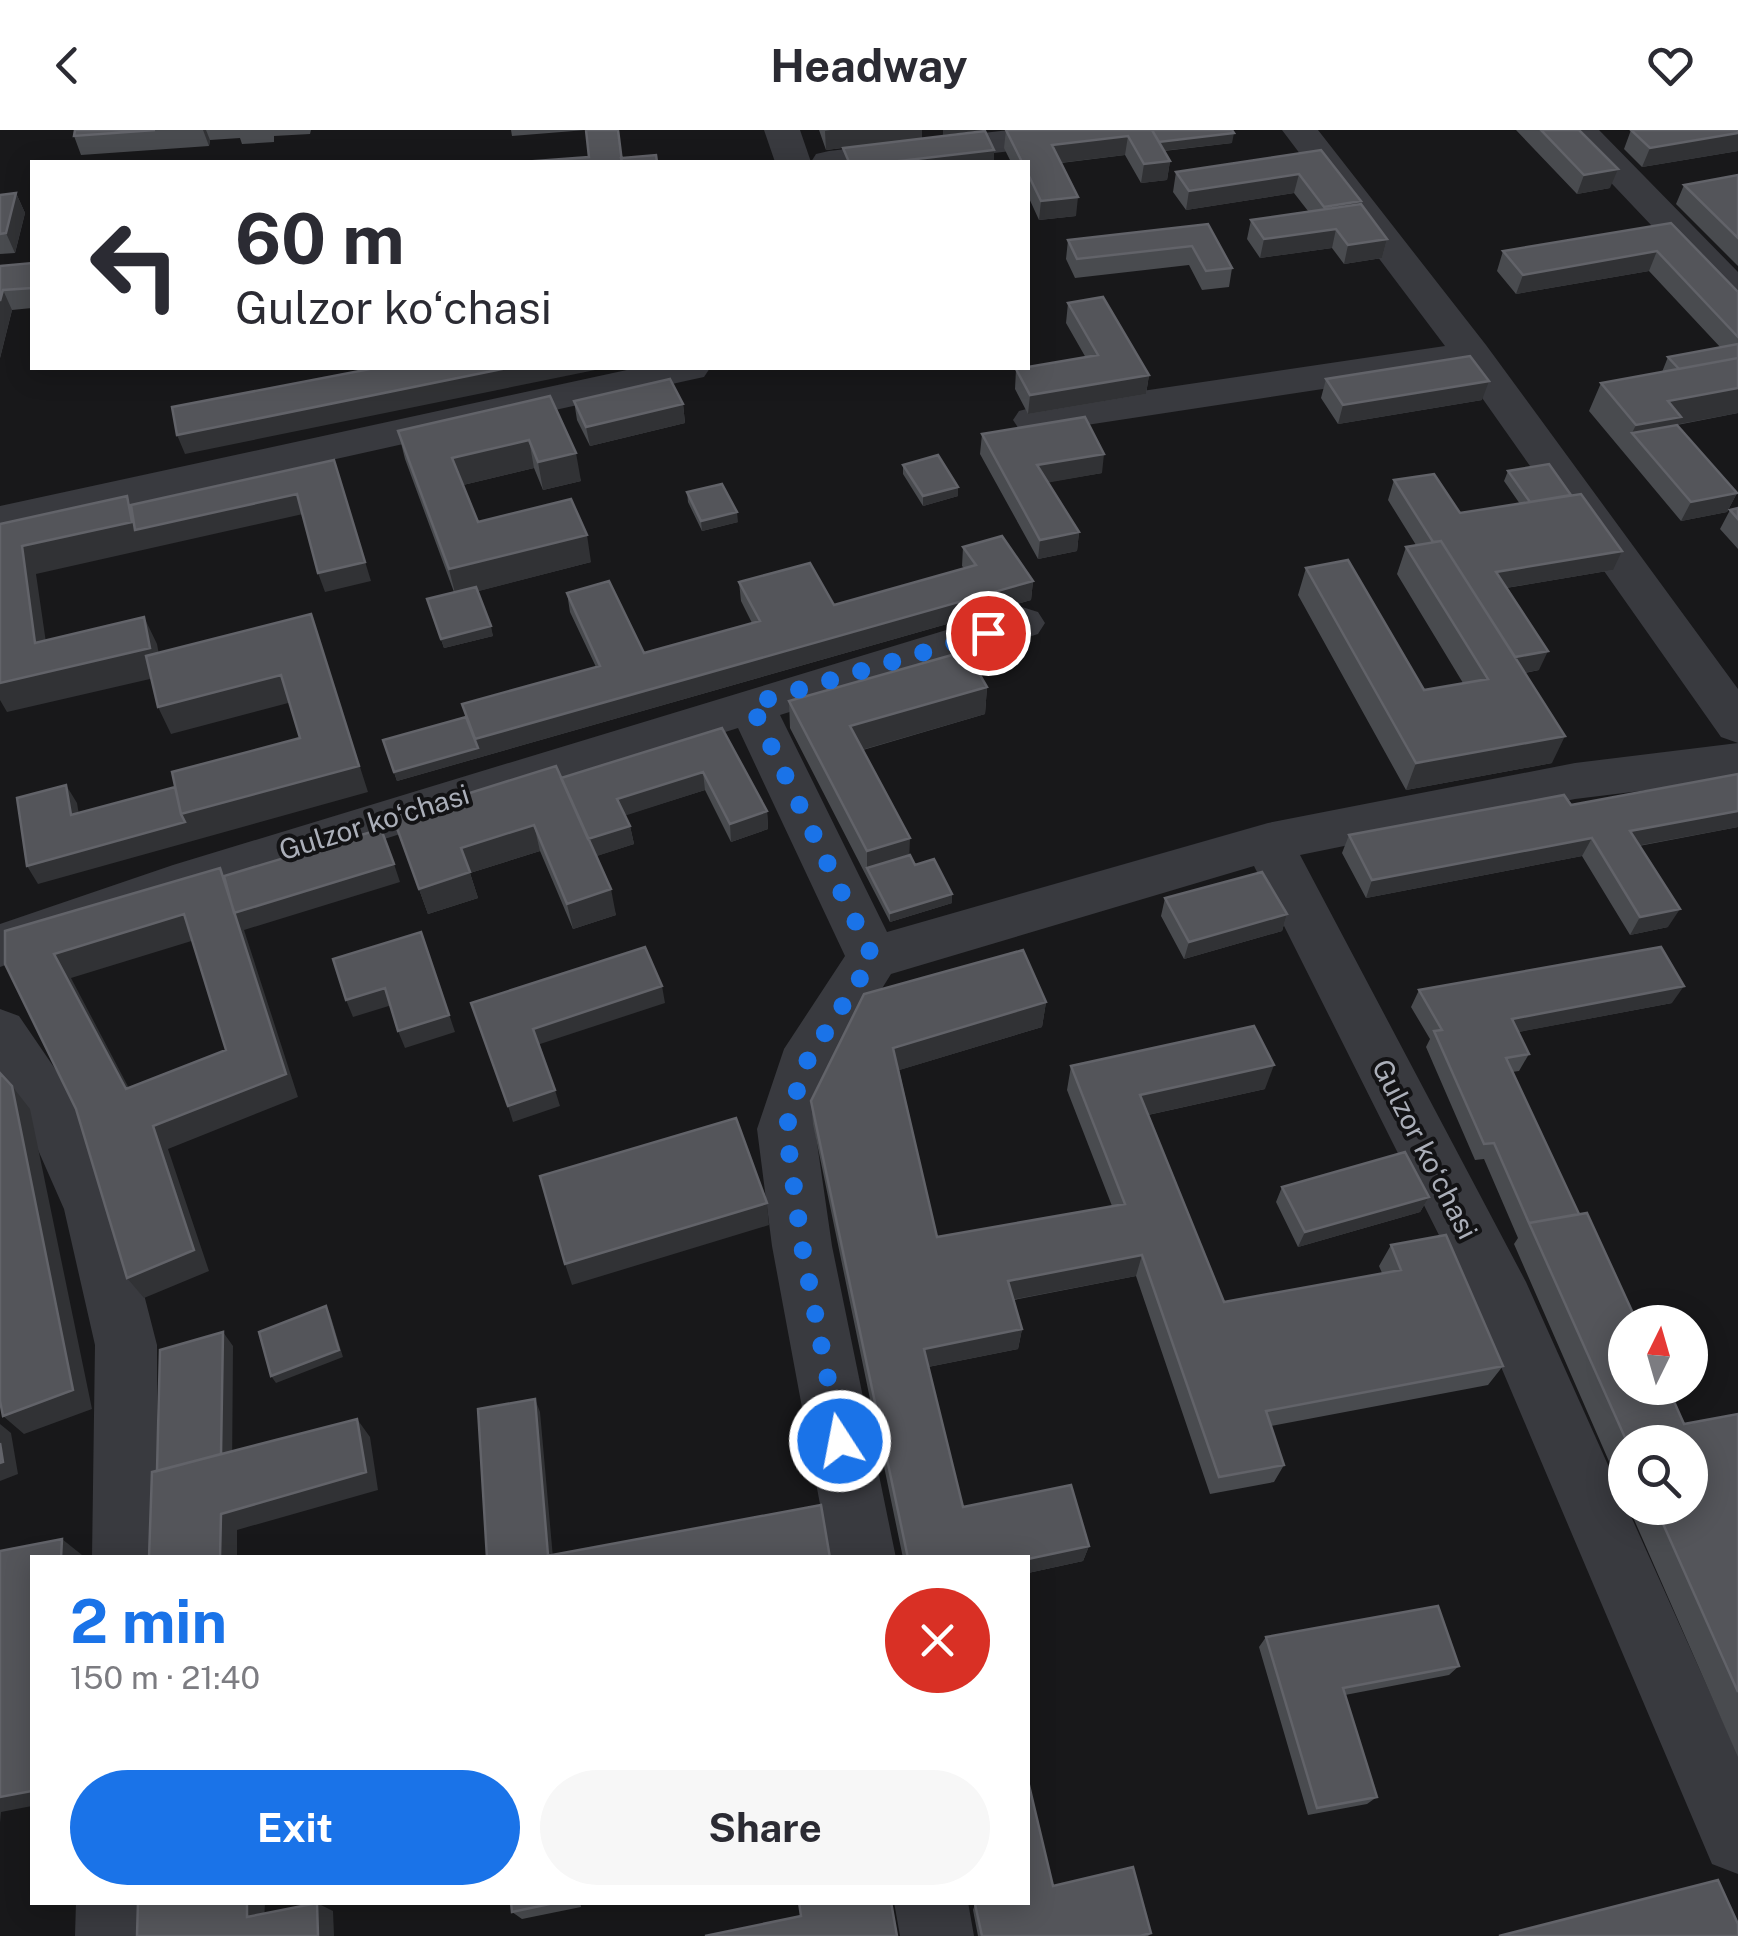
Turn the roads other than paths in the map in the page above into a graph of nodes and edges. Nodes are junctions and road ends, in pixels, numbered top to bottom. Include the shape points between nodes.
1 (782, 130) edge
2 (1098, 130) edge
3 (1300, 130) edge
4 (1579, 130) edge
5 (792, 160) edge
6 (846, 160) edge
7 (1738, 294) edge
8 (1472, 354) junction
9 (681, 370) edge
10 (1034, 420) edge
11 (0, 520) edge
12 (1022, 623) dead end
13 (751, 704) junction
14 (1738, 725) edge
15 (1738, 761) edge
16 (1268, 842) junction
17 (0, 946) edge
18 (873, 958) junction
19 (0, 1032) edge
20 (125, 1555) edge
21 (862, 1555) edge
22 (1738, 1838) edge
23 (113, 1905) edge
24 (932, 1905) edge
25 (112, 1936) edge
26 (937, 1936) edge

1 - 5 street
2 - 6 street
3 - 8 street
4 - 7 street
8 - 10 street
8 - 14 street
9 - 11 street
12 - 13 street, Gulzor koʻchasi
13 - 17 street, Gulzor koʻchasi
13 - 18 street
15 - 16 street via 1575,782
16 - 18 street
16 - 22 street, Gulzor koʻchasi via 1504,1302
18 - 21 street via 804,1066 786,1129
19 - 20 street via 42,1096 93,1208 122,1328
23 - 25 street
24 - 26 street

